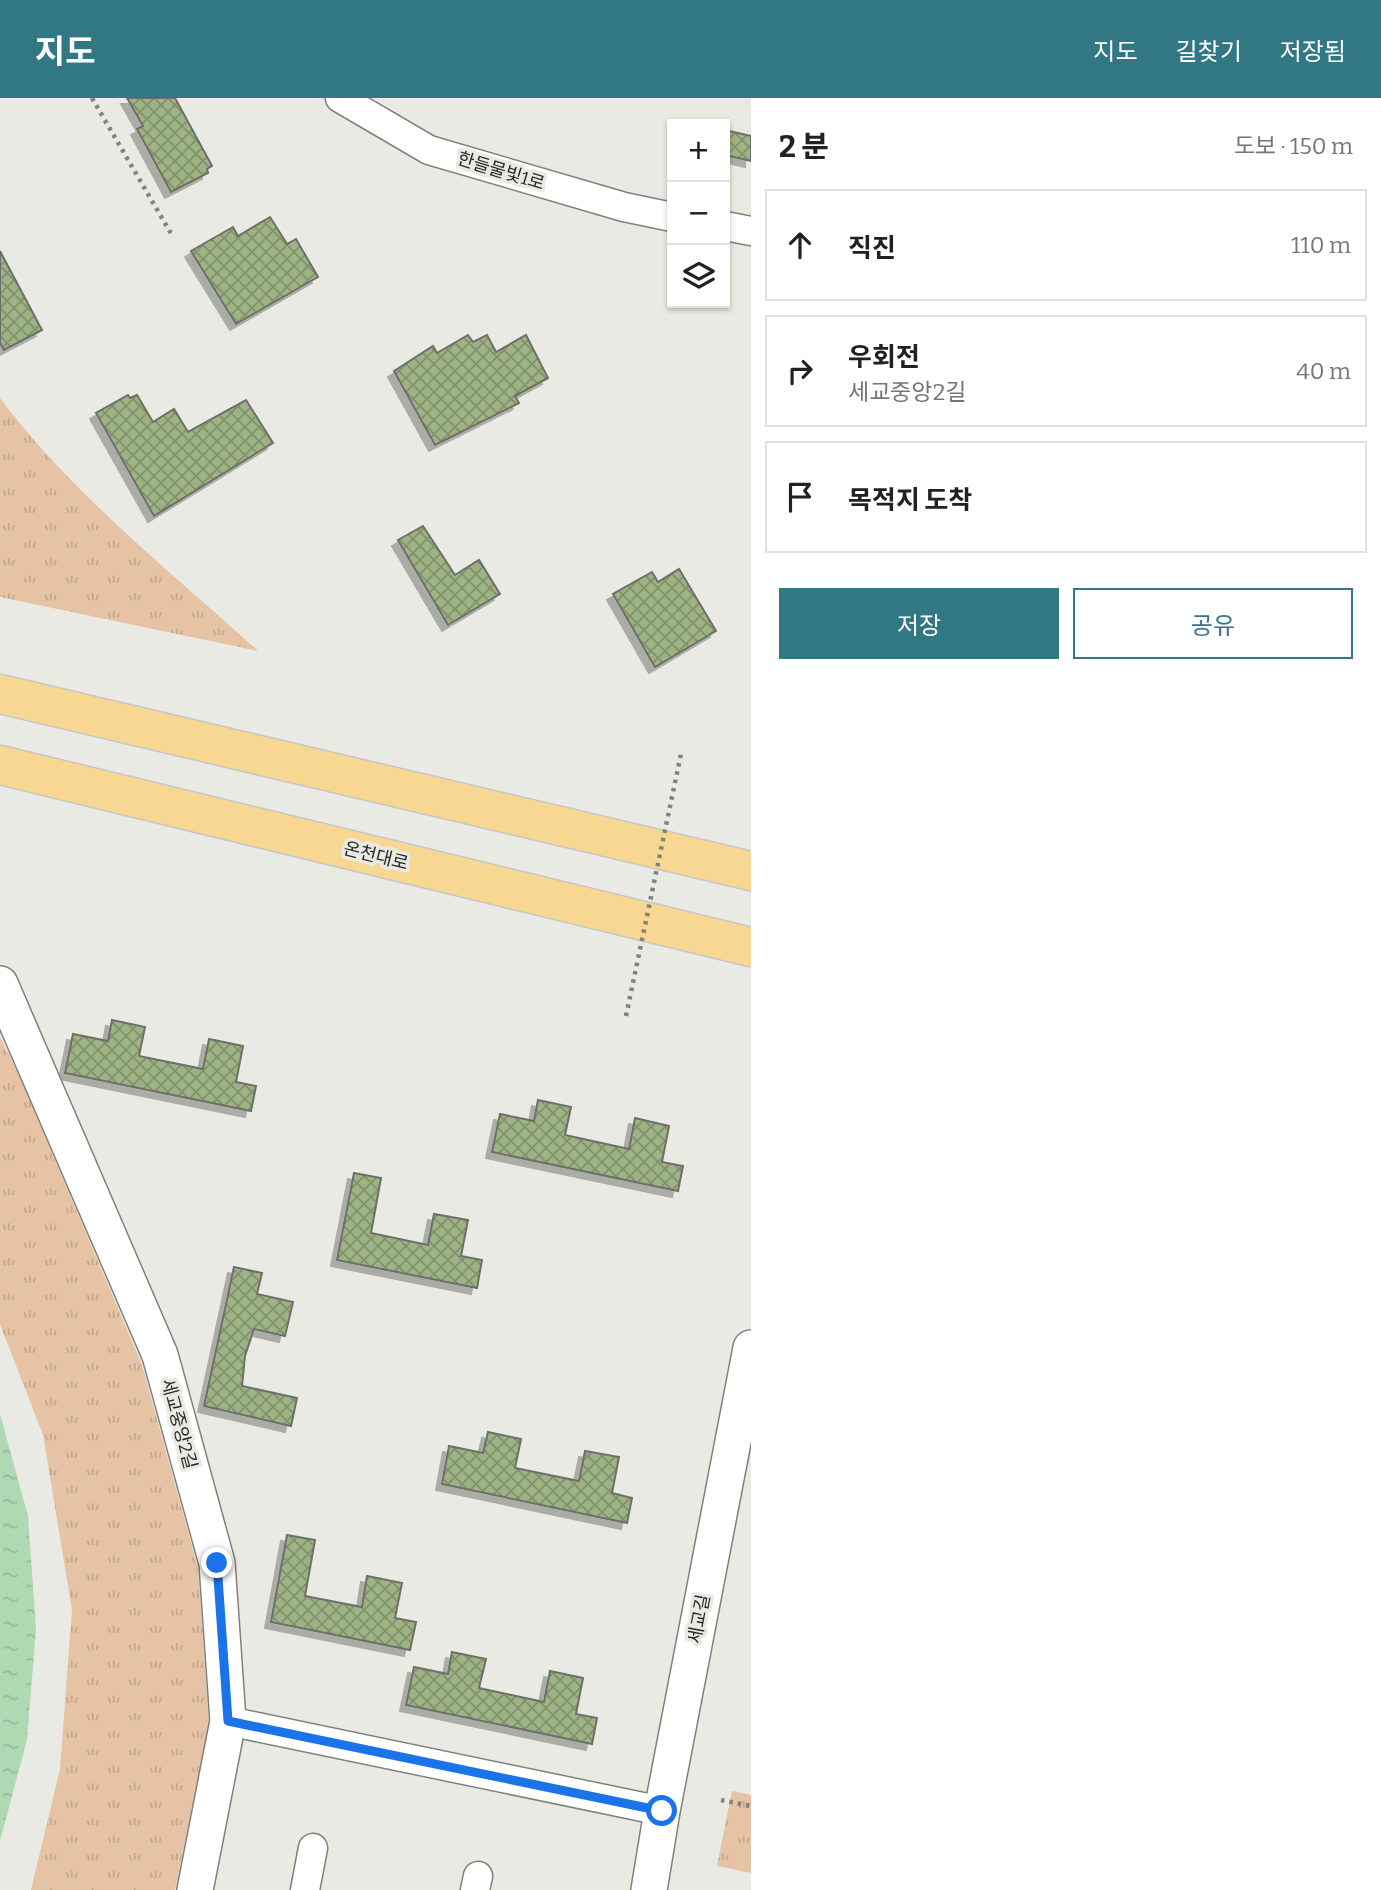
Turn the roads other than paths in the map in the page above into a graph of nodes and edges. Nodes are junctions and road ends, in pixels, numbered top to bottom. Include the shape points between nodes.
1 (340, 98) edge
2 (667, 216) edge
3 (730, 227) edge
4 (751, 231) edge
5 (0, 694) edge
6 (0, 765) edge
7 (43, 775) junction
8 (0, 786) edge
9 (745, 867) edge
10 (747, 951) edge
11 (0, 984) edge
12 (751, 1348) edge
13 (228, 1721) junction
14 (662, 1811) junction
15 (313, 1848) dead end
16 (195, 1890) edge
17 (305, 1890) edge
18 (649, 1890) edge

1 - 2 street, 한들물빛1로 via 429,149
3 - 4 street
5 - 9 highway
6 - 7 highway, 온천대로
7 - 8 highway
7 - 10 highway, 온천대로
11 - 13 street, 세교중앙2길 via 160,1355 217,1563
12 - 14 street, 세교길
13 - 14 street
13 - 16 street, 세교중앙2길
14 - 18 street, 세교길
15 - 17 street

